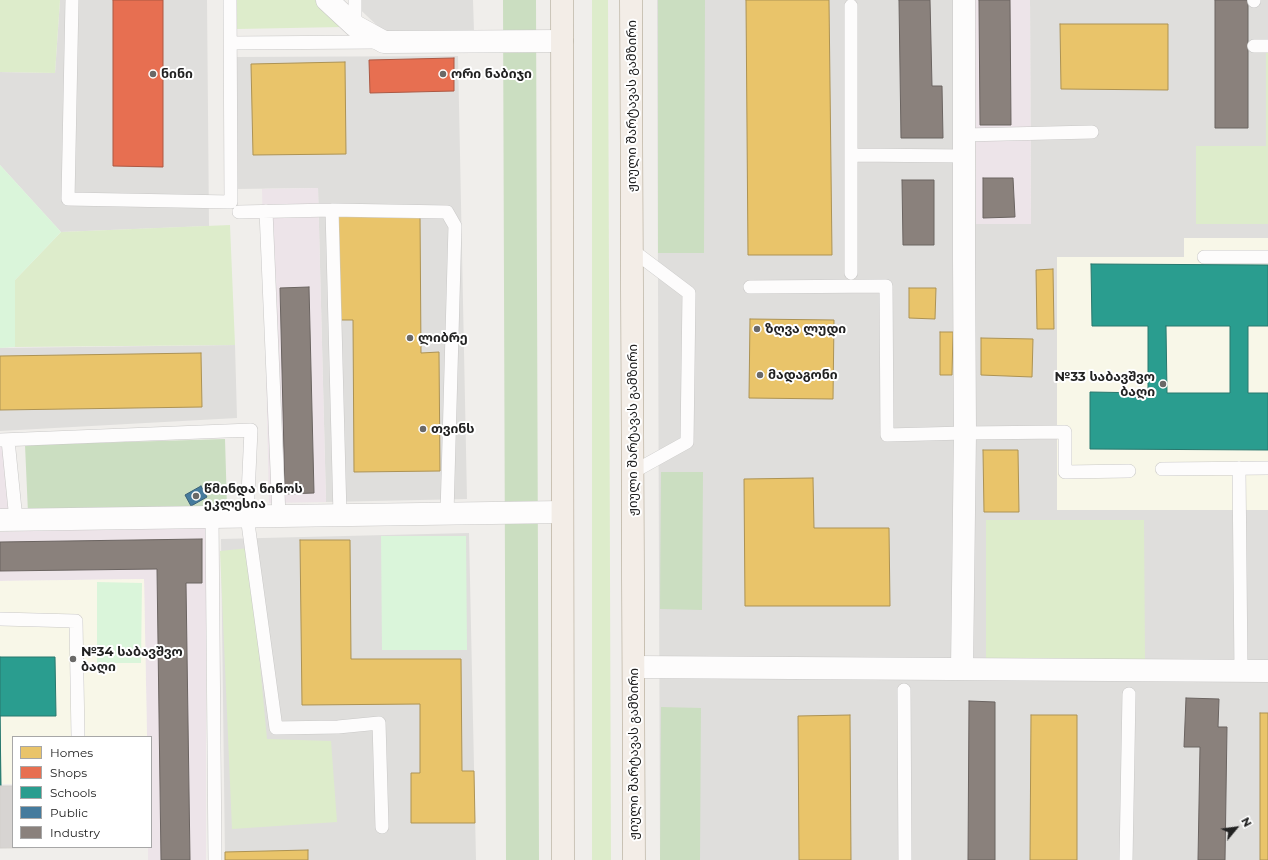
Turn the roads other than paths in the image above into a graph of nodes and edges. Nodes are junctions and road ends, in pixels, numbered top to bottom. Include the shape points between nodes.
1 (72, 0) edge
2 (230, 0) edge
3 (327, 0) edge
4 (355, 0) edge
5 (562, 0) edge
6 (631, 0) edge
7 (964, 0) edge
8 (851, 6) dead end
9 (355, 26) junction
10 (562, 41) junction
11 (384, 42) junction
12 (231, 43) junction
13 (1254, 46) dead end
14 (1268, 46) edge
15 (1092, 132) dead end
16 (964, 146) junction
17 (851, 155) junction
18 (332, 210) junction
19 (266, 211) junction
20 (238, 212) dead end
21 (632, 250) junction
22 (1204, 257) dead end
23 (1268, 257) edge
24 (851, 273) dead end
25 (750, 286) dead end
26 (965, 433) junction
27 (4, 440) edge
28 (1239, 468) junction
29 (1268, 468) edge
30 (1162, 469) dead end
31 (1129, 471) dead end
32 (633, 472) junction
33 (562, 512) junction
34 (447, 514) junction
35 (340, 515) junction
36 (247, 516) junction
37 (279, 516) junction
38 (212, 517) junction
39 (8, 520) edge
40 (0, 618) edge
41 (634, 667) junction
42 (962, 669) junction
43 (1241, 671) junction
44 (1268, 671) edge
45 (904, 690) dead end
46 (1129, 694) dead end
47 (78, 736) edge
48 (382, 827) dead end
49 (215, 860) edge
50 (563, 860) edge
51 (634, 860) edge
52 (905, 860) edge
53 (1126, 860) edge

1 - 12 lane via 68,199 231,202
2 - 12 lane
3 - 9 street
4 - 9 lane
5 - 10 main road
6 - 21 main road, ჟიული შარტავას გამზირი
7 - 16 street
8 - 17 lane
9 - 11 street
10 - 11 street
10 - 33 main road
11 - 12 lane
13 - 14 lane
15 - 16 lane
16 - 17 lane
16 - 26 street
17 - 24 lane
18 - 19 lane
18 - 34 lane via 447,212 455,226
18 - 35 lane
19 - 20 lane
19 - 37 lane
21 - 32 main road, ჟიული შარტავას გამზირი
21 - 32 lane via 689,293 686,442
22 - 23 lane
25 - 26 lane via 886,286 887,435
26 - 31 lane via 1065,432 1065,472
26 - 42 street
27 - 36 lane via 251,430
27 - 39 lane
28 - 29 lane
28 - 30 lane
28 - 43 lane
32 - 41 main road, ჟიული შარტავას გამზირი
33 - 34 street
33 - 50 main road
34 - 35 street
35 - 37 street
36 - 37 street
36 - 38 street
36 - 48 lane via 276,728 338,727 379,723
38 - 39 street
38 - 49 lane
40 - 47 lane via 76,621
41 - 42 street
41 - 51 main road, ჟიული შარტავას გამზირი
42 - 43 street
43 - 44 street
45 - 52 lane
46 - 53 lane

